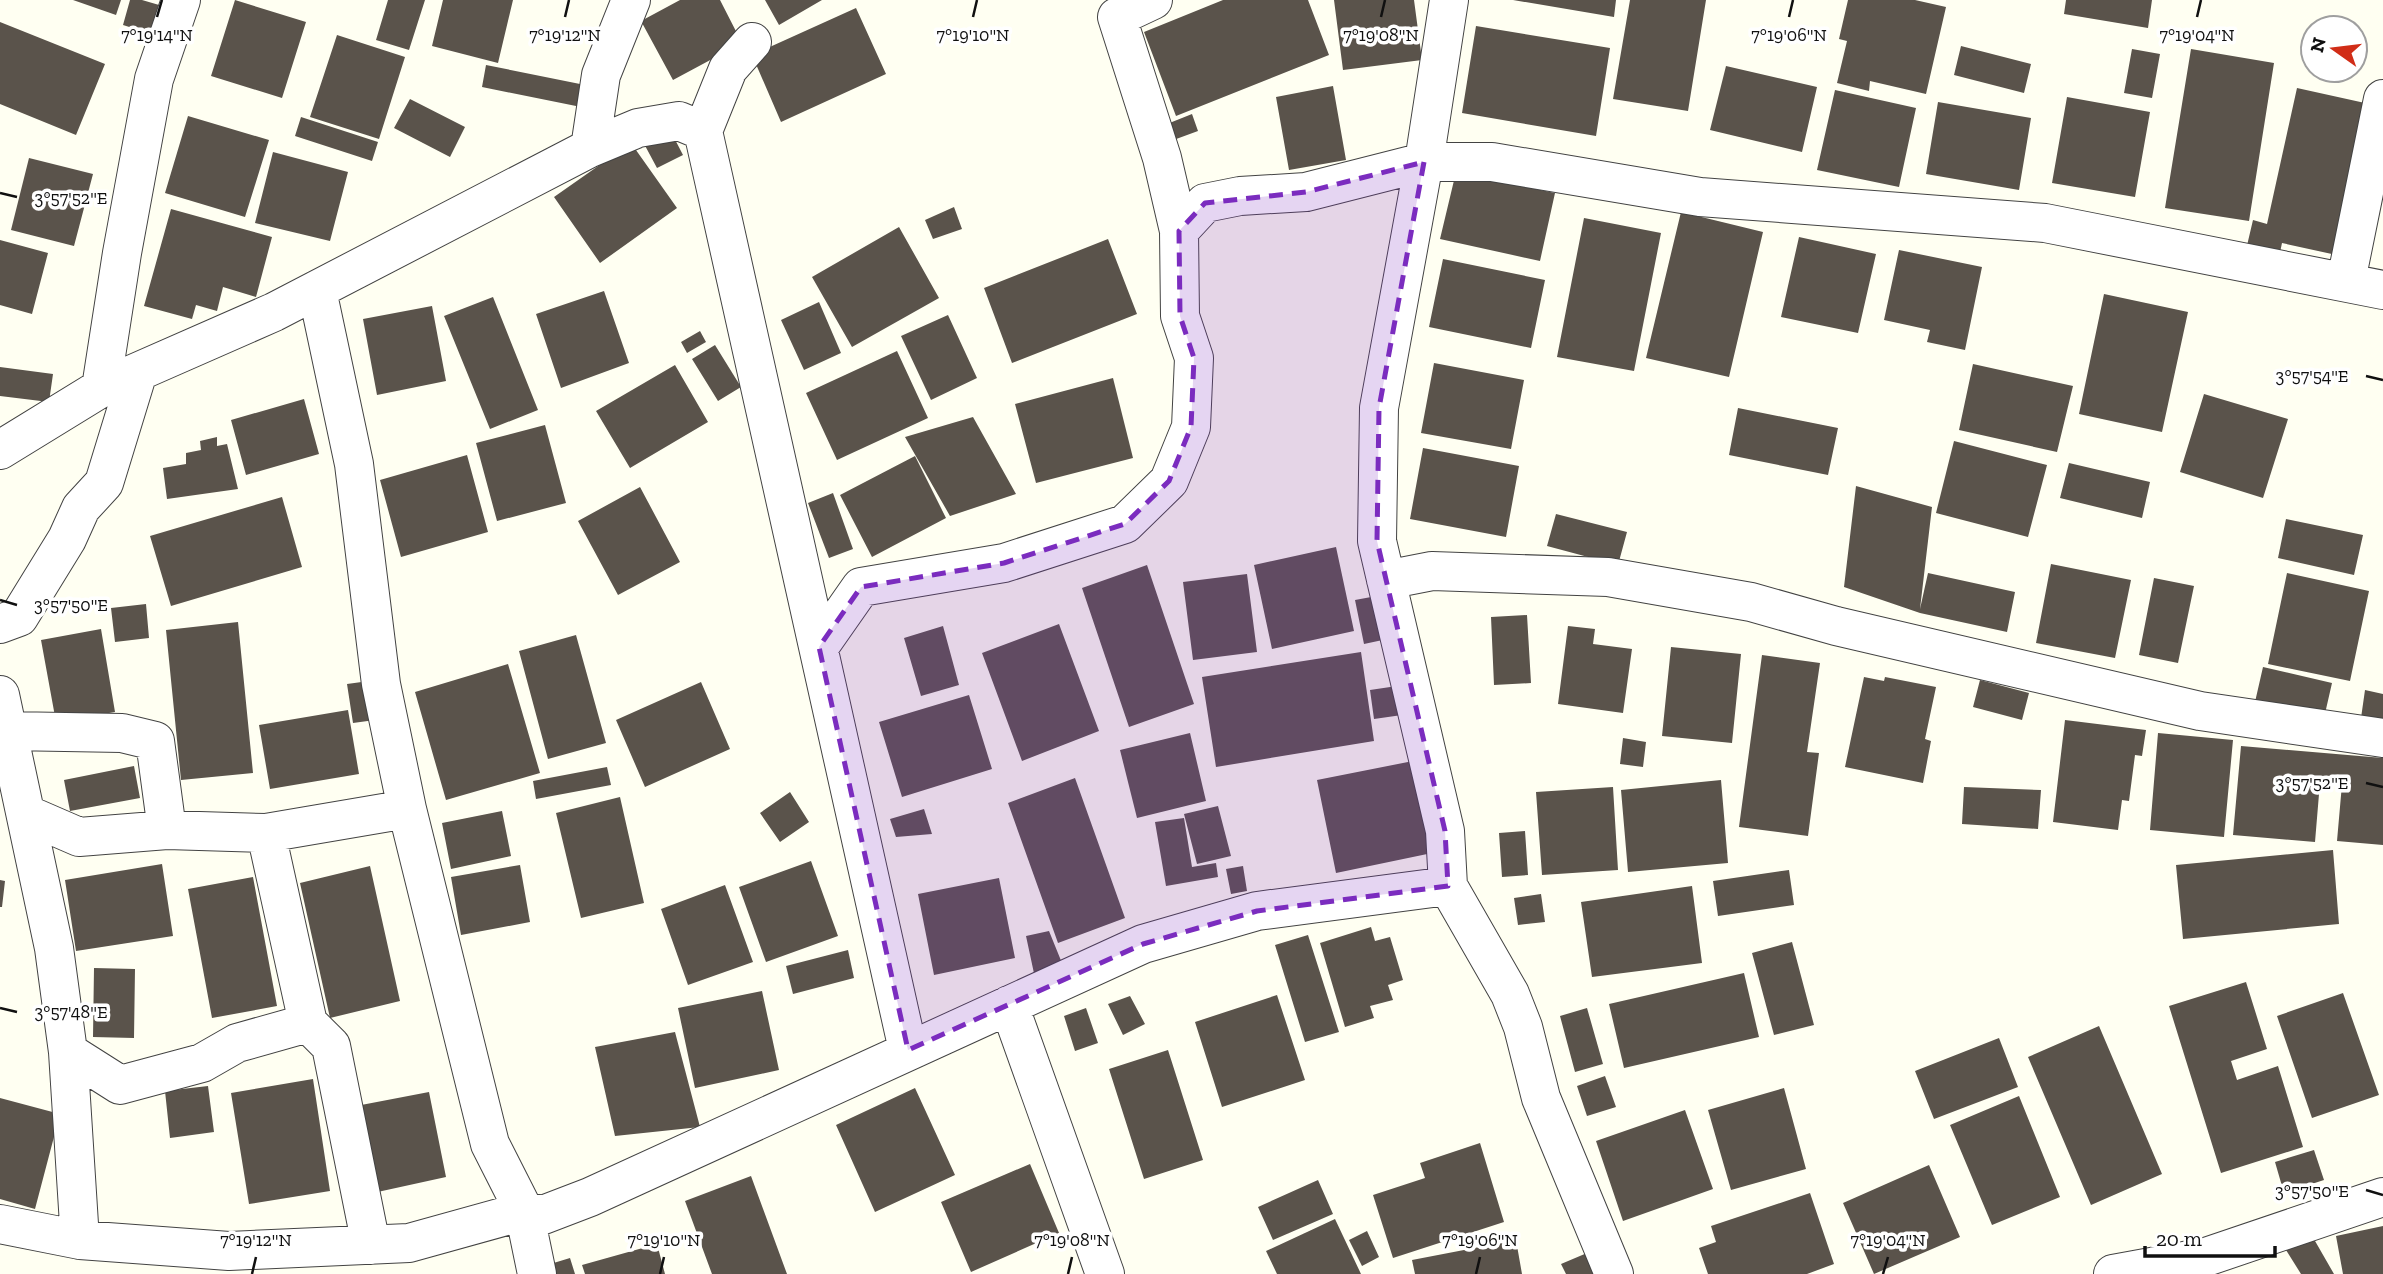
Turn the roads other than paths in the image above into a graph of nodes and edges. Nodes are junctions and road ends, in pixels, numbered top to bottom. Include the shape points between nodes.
1 (181, 0) edge
2 (631, 0) edge
3 (1153, 0) edge
4 (1449, 0) edge
5 (752, 42) dead end
6 (2383, 99) edge
7 (703, 131) junction
8 (590, 149) junction
9 (1424, 162) junction
10 (1179, 231) junction
11 (2346, 281) junction
12 (317, 290) junction
13 (2383, 290) edge
14 (138, 372) junction
15 (101, 388) junction
16 (0, 450) edge
17 (1386, 580) junction
18 (0, 624) edge
19 (819, 647) junction
20 (4, 713) edge
21 (2383, 738) edge
22 (407, 809) junction
23 (26, 814) junction
24 (167, 830) junction
25 (266, 833) junction
26 (1448, 886) junction
27 (1009, 1005) junction
28 (309, 1023) junction
29 (908, 1050) junction
30 (68, 1052) junction
31 (2383, 1197) edge
32 (524, 1211) junction
33 (0, 1224) edge
34 (80, 1240) junction
35 (371, 1245) junction
36 (2122, 1273) edge
37 (537, 1274) edge
38 (1105, 1274) edge
39 (1614, 1274) edge

1 - 15 street via 154,79
2 - 8 street via 601,75
3 - 10 street via 1116,17 1162,158
4 - 9 street
5 - 7 street via 728,69
6 - 11 street
7 - 8 street via 679,121 638,128
7 - 19 street
8 - 12 street
9 - 10 street via 1306,192 1205,203
9 - 11 street via 1492,162 1700,197 2045,223
9 - 17 street via 1379,408 1377,541
10 - 19 street via 1180,316 1194,358 1191,428 1169,481 1125,524 1004,563 861,587
11 - 13 street
12 - 14 street
12 - 22 street via 354,464 381,684
14 - 15 street
14 - 18 street via 104,483 81,508 19,617
15 - 16 street
17 - 21 street via 1432,571 1608,578 1751,602 2200,711
17 - 26 street via 1445,831
19 - 29 street
20 - 23 street
20 - 24 street via 155,741
22 - 25 street
22 - 32 street via 490,1144
23 - 24 street via 79,837
23 - 30 street via 54,948
24 - 25 street
25 - 28 street
26 - 27 street via 1257,911 1143,944
26 - 39 street via 1510,994 1541,1098
27 - 29 street
27 - 38 street
28 - 30 street via 237,1043 202,1063 120,1086
28 - 35 street via 331,1046
29 - 32 street via 590,1198 543,1215
30 - 34 street
31 - 36 street via 2206,1257
32 - 35 street via 409,1242
32 - 37 street
33 - 34 street
34 - 35 street via 229,1251

